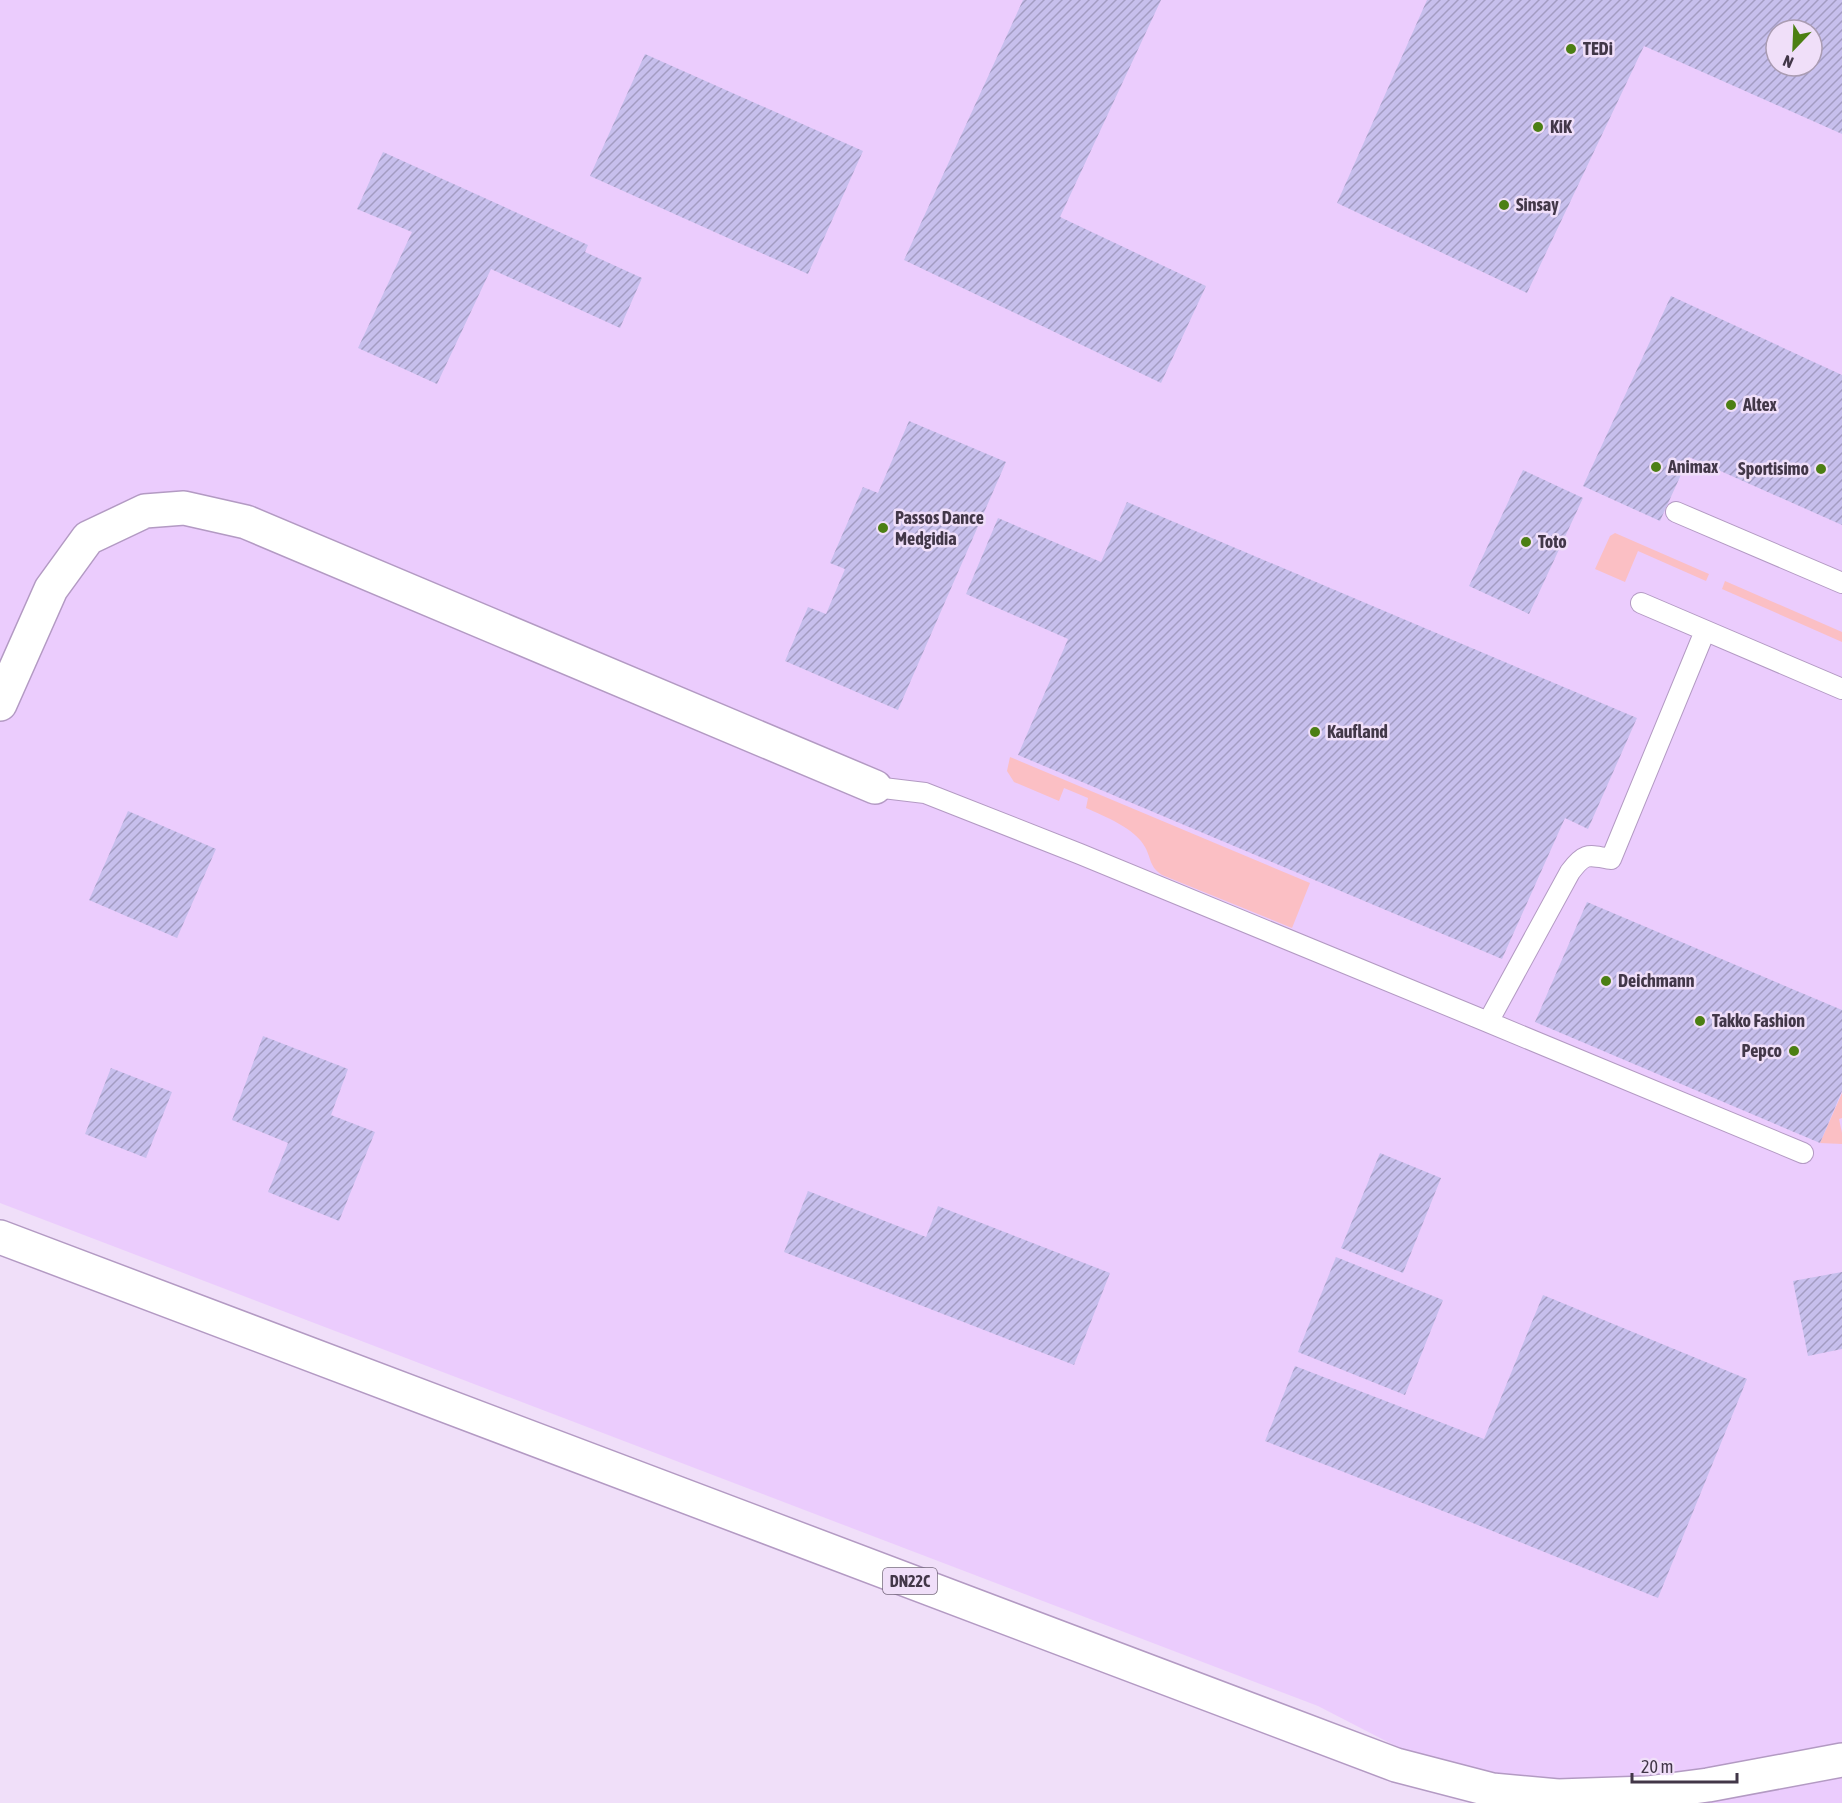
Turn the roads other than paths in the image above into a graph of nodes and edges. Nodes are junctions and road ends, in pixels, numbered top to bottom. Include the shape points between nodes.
1 (1676, 512) dead end
2 (1842, 583) edge
3 (1641, 603) dead end
4 (1705, 631) junction
5 (1842, 689) edge
6 (0, 704) edge
7 (875, 787) joint
8 (1488, 1022) junction
9 (1803, 1153) dead end
10 (0, 1237) edge
11 (1842, 1760) edge

1 - 2 lane
3 - 4 lane
4 - 5 lane
4 - 8 lane via 1611,859 1592,855 1580,859 1570,872
6 - 7 main road via 51,589 88,538 145,511 184,508 246,522
7 - 8 lane via 925,793
8 - 9 lane
10 - 11 main road, DN22C via 1396,1765 1492,1790 1558,1796 1647,1793

